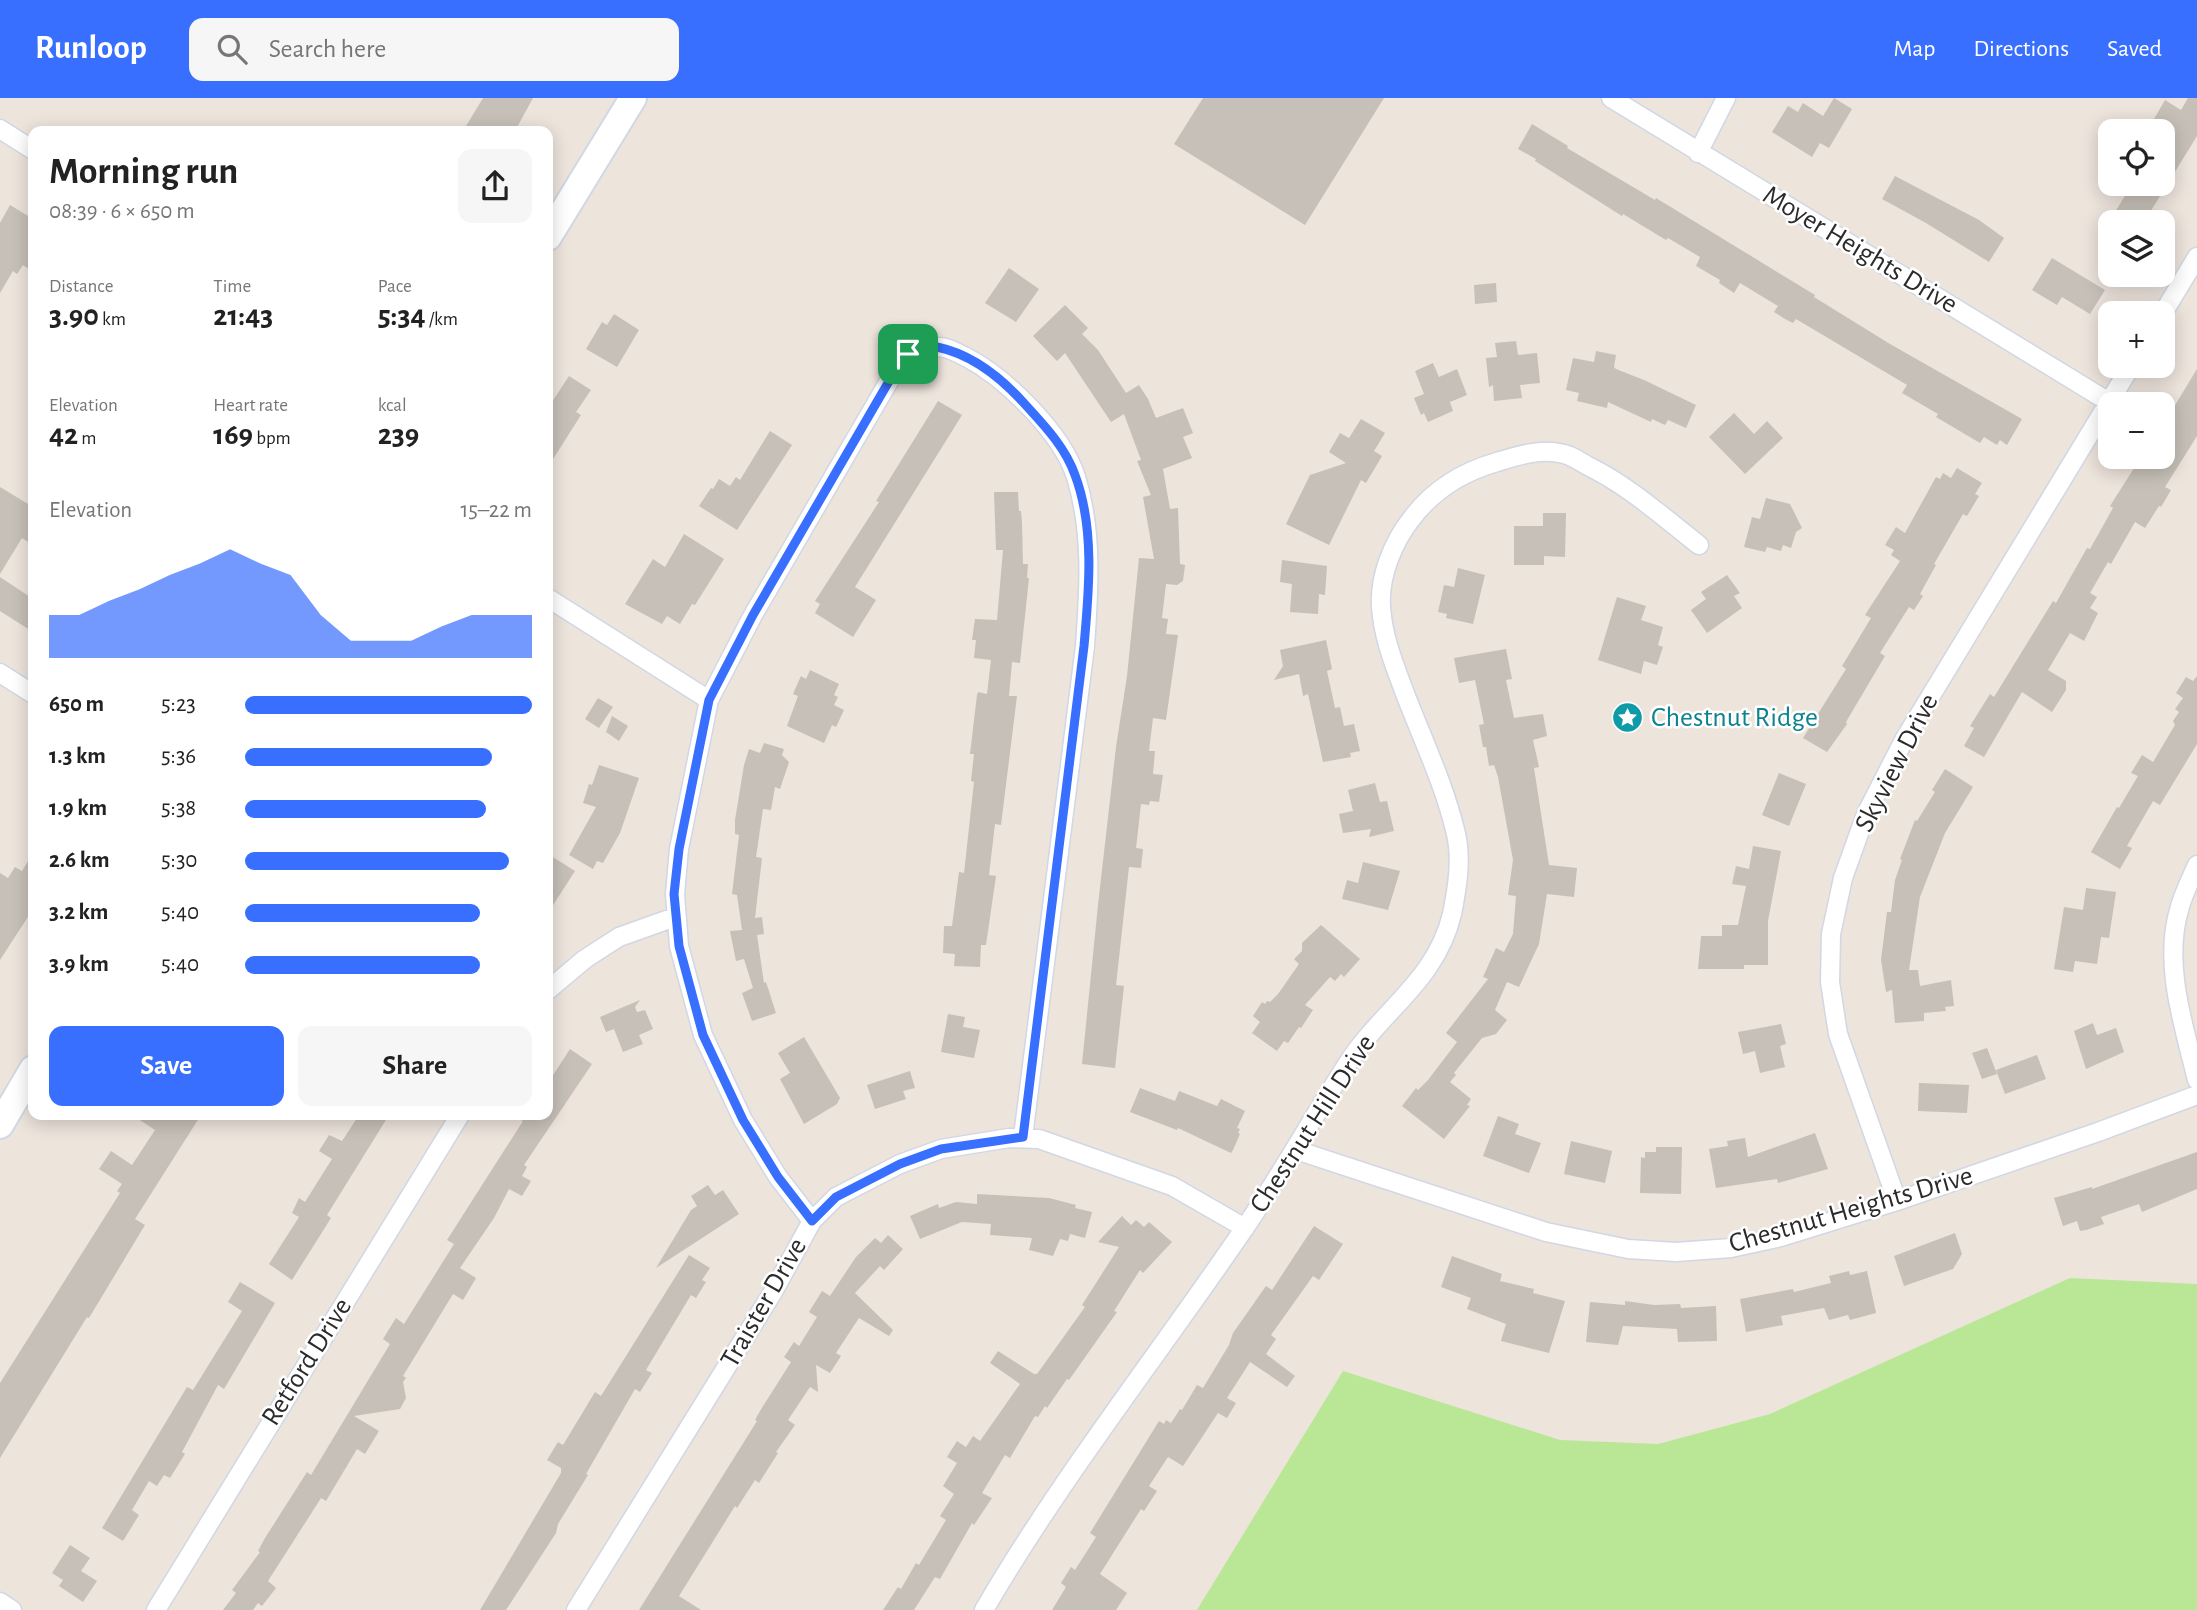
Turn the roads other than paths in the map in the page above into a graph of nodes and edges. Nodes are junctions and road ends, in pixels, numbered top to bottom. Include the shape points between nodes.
1 (633, 98) edge
2 (1611, 98) edge
3 (1726, 98) edge
4 (0, 129) edge
5 (28, 147) edge
6 (1698, 153) junction
7 (553, 229) edge
8 (2197, 257) edge
9 (2170, 301) edge
10 (2098, 395) edge
11 (2098, 420) edge
12 (1699, 545) dead end
13 (553, 601) edge
14 (0, 673) edge
15 (28, 691) edge
16 (709, 700) junction
17 (2197, 864) edge
18 (675, 917) junction
19 (553, 986) edge
20 (28, 1077) edge
21 (2197, 1080) edge
22 (2197, 1095) edge
23 (457, 1120) edge
24 (0, 1125) edge
25 (1023, 1137) junction
26 (1296, 1150) junction
27 (1897, 1201) junction
28 (812, 1221) junction
29 (1245, 1228) junction
30 (0, 1602) edge
31 (12, 1610) edge
32 (156, 1610) edge
33 (576, 1610) edge
34 (984, 1610) edge

1 - 7 main road
2 - 6 street, Moyer Heights Drive
3 - 6 street
4 - 5 street
6 - 10 street, Moyer Heights Drive
8 - 9 street
11 - 27 street, Skyview Drive via 1903,740 1843,877 1831,934 1830,982 1838,1034
12 - 26 street, Chestnut Hill Drive via 1613,478 1564,453 1545,452 1472,469 1440,488 1398,538 1384,571 1380,604 1387,646 1442,789 1457,838 1459,872 1451,917 1433,962 1350,1060
13 - 16 street
14 - 15 street
16 - 18 street via 679,849
16 - 25 street via 753,615 908,354 937,347 985,367 1052,434 1075,474 1085,512 1089,586
17 - 21 street via 2178,911 2174,953 2178,1002
18 - 19 street via 619,937
18 - 28 street via 703,1035 743,1120
20 - 24 main road
22 - 27 street, Chestnut Heights Drive
23 - 32 street, Retford Drive
25 - 28 street, Traister Drive via 941,1149 900,1164 836,1197
25 - 29 street, Traister Drive via 1172,1186
26 - 27 street, Chestnut Heights Drive via 1546,1231 1628,1249 1731,1248
26 - 29 street, Chestnut Hill Drive
28 - 33 street, Traister Drive
29 - 34 street, Chestnut Hill Drive via 1071,1474
30 - 31 street

